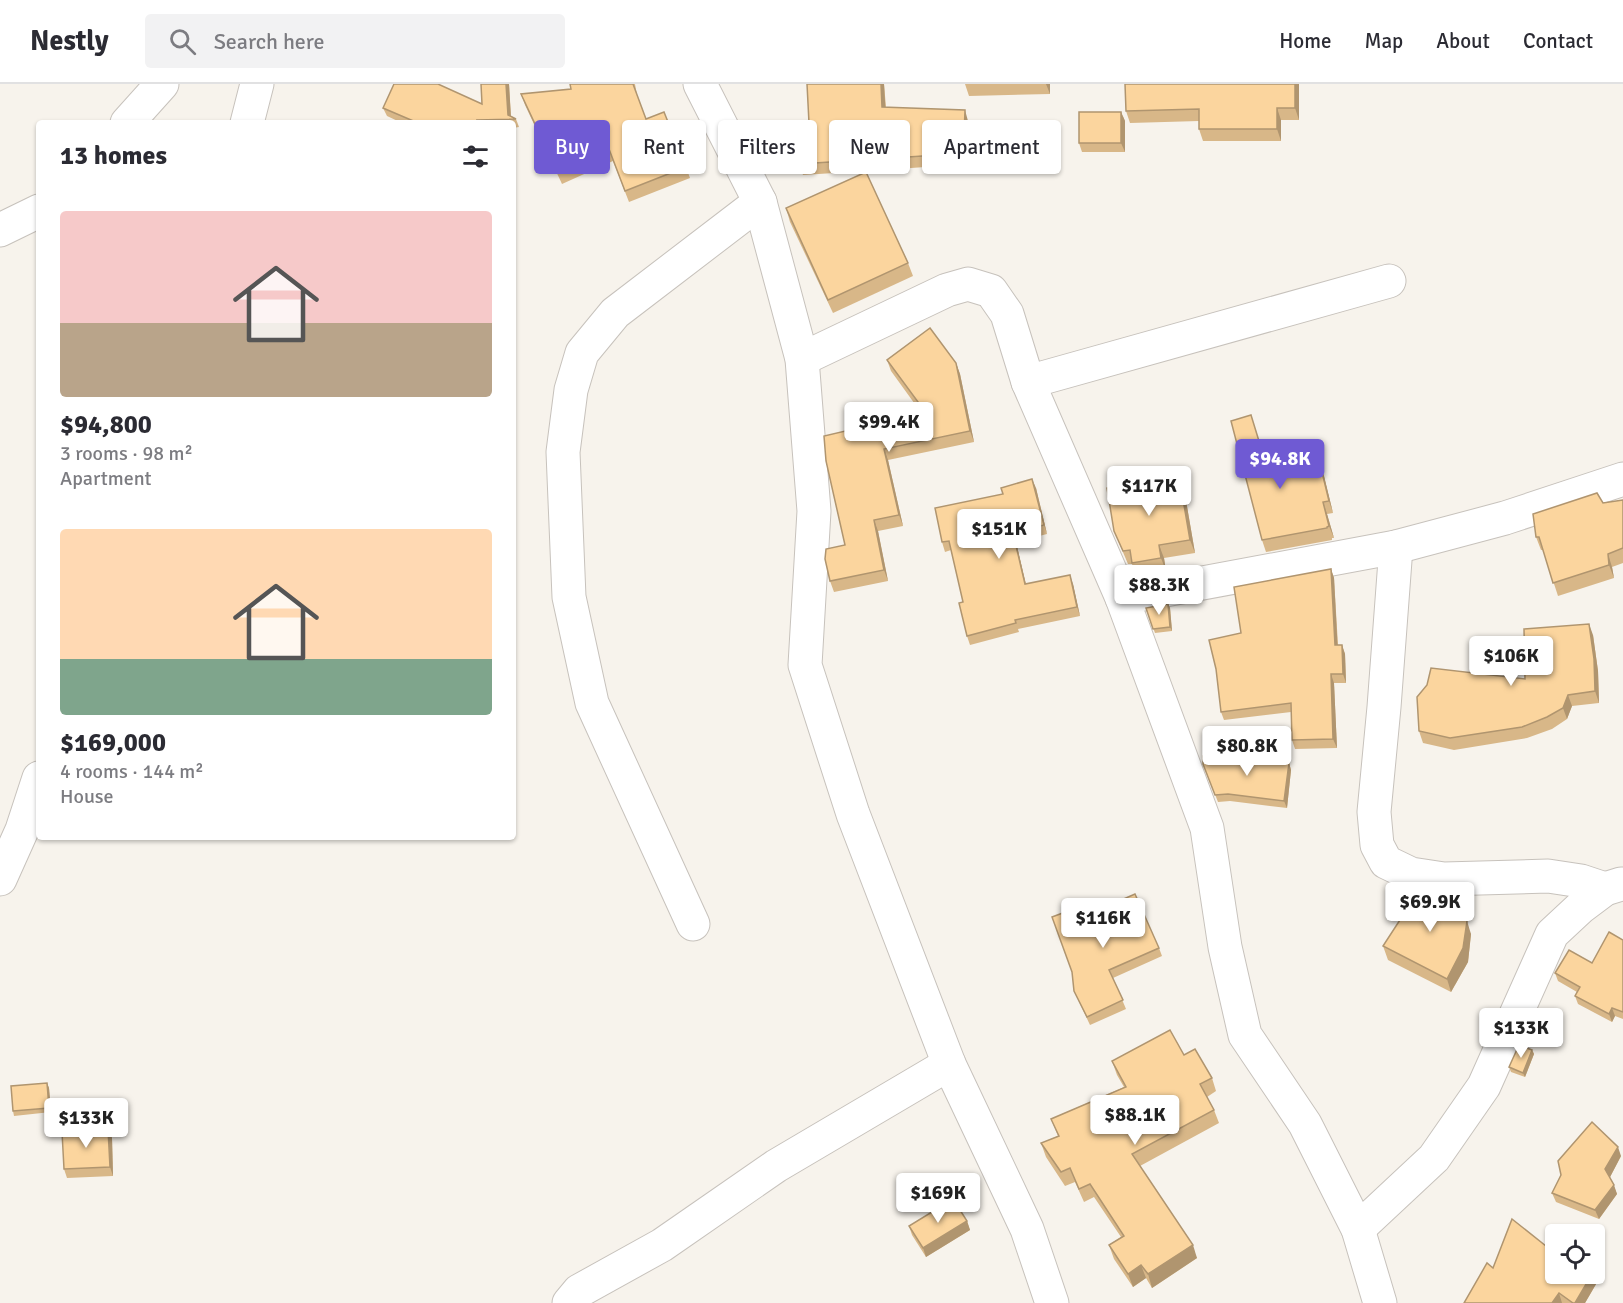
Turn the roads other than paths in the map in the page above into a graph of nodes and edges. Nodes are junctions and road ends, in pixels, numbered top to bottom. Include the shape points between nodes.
1 (162, 84) edge
2 (258, 84) edge
3 (700, 84) edge
4 (129, 120) edge
5 (249, 120) edge
6 (760, 202) junction
7 (36, 212) edge
8 (0, 230) edge
9 (1389, 281) dead end
10 (802, 359) junction
11 (1028, 382) junction
12 (1623, 479) edge
13 (1396, 547) junction
14 (1122, 598) junction
15 (36, 787) edge
16 (0, 879) edge
17 (1614, 886) edge
18 (693, 924) dead end
19 (948, 1064) junction
20 (1358, 1229) junction
21 (568, 1303) edge
22 (1052, 1303) edge
23 (1380, 1303) edge

1 - 4 street
2 - 5 street
3 - 6 street
6 - 10 street
6 - 18 street via 615,313 582,353 571,390 563,452 569,597 592,703
7 - 8 street
9 - 11 street
10 - 11 street via 946,290 968,284 991,291 1007,314
10 - 19 street via 814,511 804,665 853,814
11 - 14 street
12 - 13 street via 1505,518
13 - 14 street
13 - 17 street via 1374,812 1377,845 1386,862 1411,874 1443,879 1548,876
14 - 20 street via 1207,828 1225,948 1245,1035 1305,1124
15 - 16 street
17 - 20 street via 1581,907 1552,934 1484,1086 1434,1158
19 - 21 street via 776,1166 662,1245 579,1292
19 - 22 street via 1027,1229
20 - 23 street

